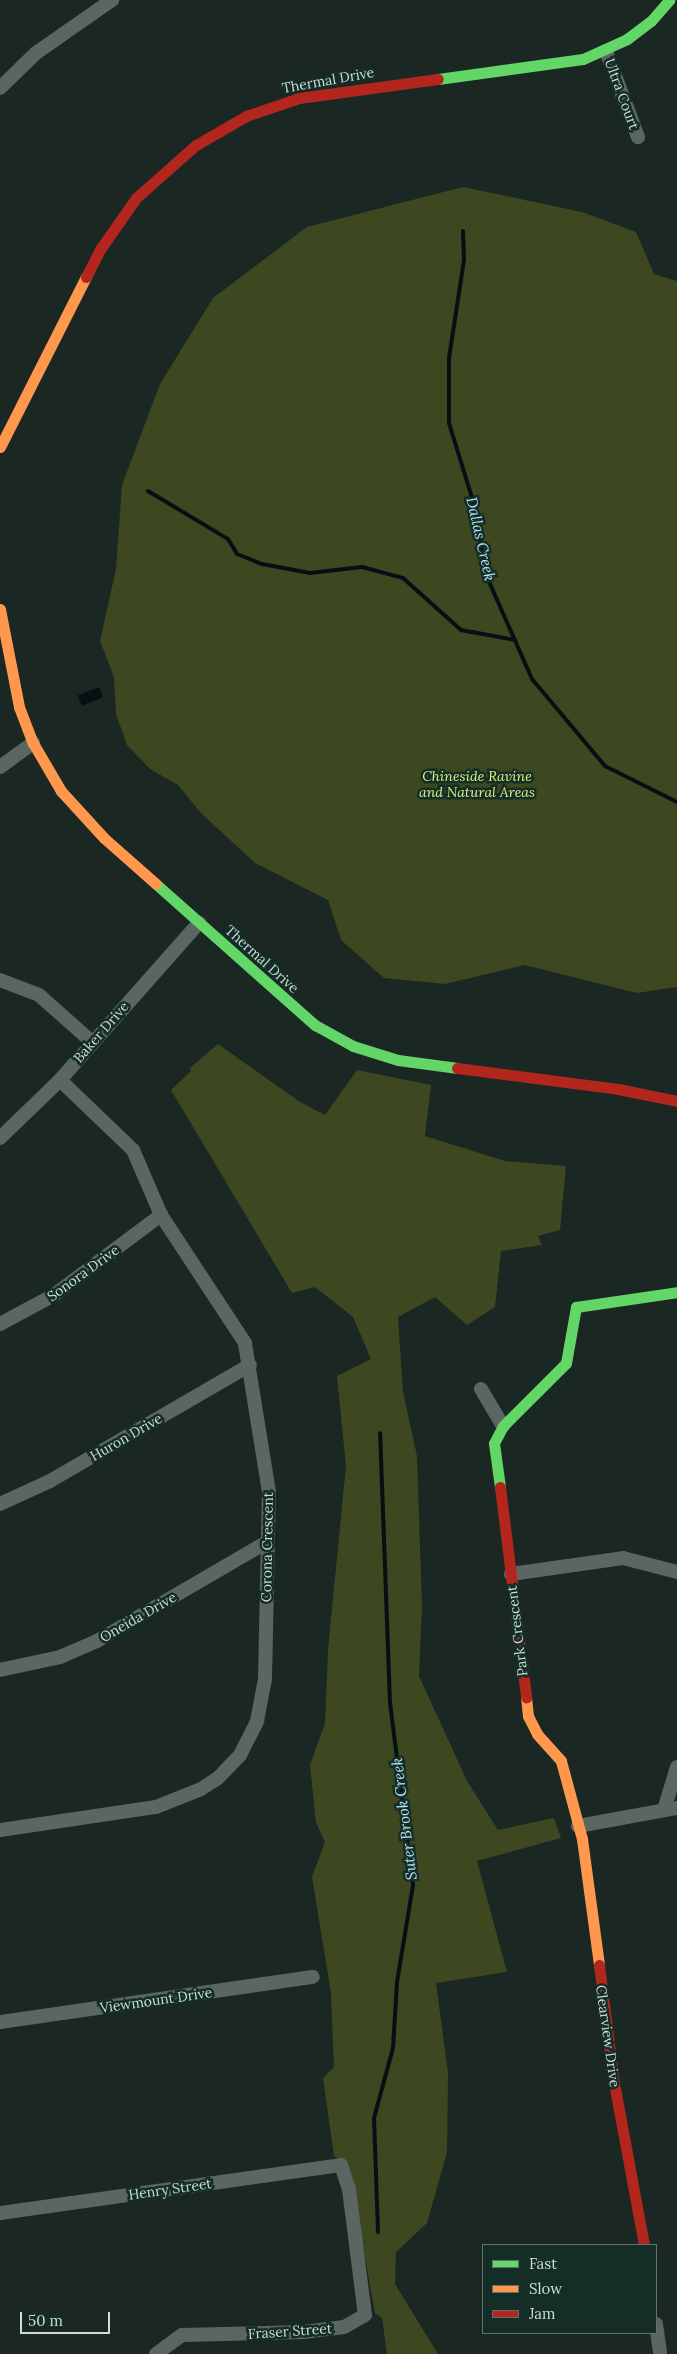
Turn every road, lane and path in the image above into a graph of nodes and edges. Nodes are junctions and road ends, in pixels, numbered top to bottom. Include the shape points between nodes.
1 (112, 0) edge
2 (669, 0) edge
3 (606, 51) junction
4 (0, 88) edge
5 (638, 137) dead end
6 (0, 447) edge
7 (0, 609) edge
8 (33, 743) junction
9 (0, 767) edge
10 (199, 923) junction
11 (0, 980) edge
12 (92, 1042) junction
13 (60, 1080) junction
14 (677, 1102) edge
15 (0, 1138) edge
16 (161, 1215) junction
17 (677, 1292) edge
18 (0, 1324) edge
19 (250, 1365) junction
20 (481, 1389) dead end
21 (503, 1426) junction
22 (0, 1504) edge
23 (267, 1542) junction
24 (677, 1572) edge
25 (510, 1574) junction
26 (0, 1670) edge
27 (677, 1767) edge
28 (670, 1809) edge
29 (578, 1826) junction
30 (0, 1830) edge
31 (312, 1977) dead end
32 (0, 2022) edge
33 (341, 2165) joint
34 (0, 2213) edge
35 (644, 2244) edge
36 (657, 2332) edge
37 (156, 2354) edge
38 (660, 2354) edge

1 - 4 street via 36,53
2 - 3 street, Thermal Drive via 643,28
3 - 5 street, Ultra Court
3 - 6 street, Thermal Drive via 565,62 299,98 246,116 196,145 136,198 105,241
7 - 8 street, Thermal Drive via 15,693
8 - 9 street
8 - 10 street, Thermal Drive via 70,802 104,838
10 - 12 street, Baker Drive
10 - 14 street, Thermal Drive via 315,1025 366,1051 398,1060 618,1089
11 - 12 street via 39,996
12 - 13 street, Baker Drive
13 - 15 street, Baker Drive
13 - 16 street, Corona Crescent via 133,1150
16 - 18 street, Sonora Drive via 54,1295
16 - 19 street, Corona Crescent via 236,1326
17 - 21 street, Park Crescent via 576,1307 566,1364
19 - 22 street, Huron Drive via 50,1481
19 - 23 street, Corona Crescent via 268,1492
20 - 21 street
21 - 25 street, Park Crescent via 494,1443
23 - 26 street, Oneida Drive via 97,1641 60,1657
23 - 30 street, Corona Crescent via 263,1696 252,1733 231,1766 201,1789 156,1807
24 - 25 street via 623,1558
25 - 29 street, Park Crescent via 528,1716 537,1734 561,1760
27 - 28 street
28 - 29 street
29 - 35 street, Clearview Drive via 617,2101
31 - 32 street, Viewmount Drive
33 - 34 street, Henry Street
33 - 37 street, Fraser Street via 349,2189 365,2315 344,2327 305,2332 182,2335
36 - 38 street

